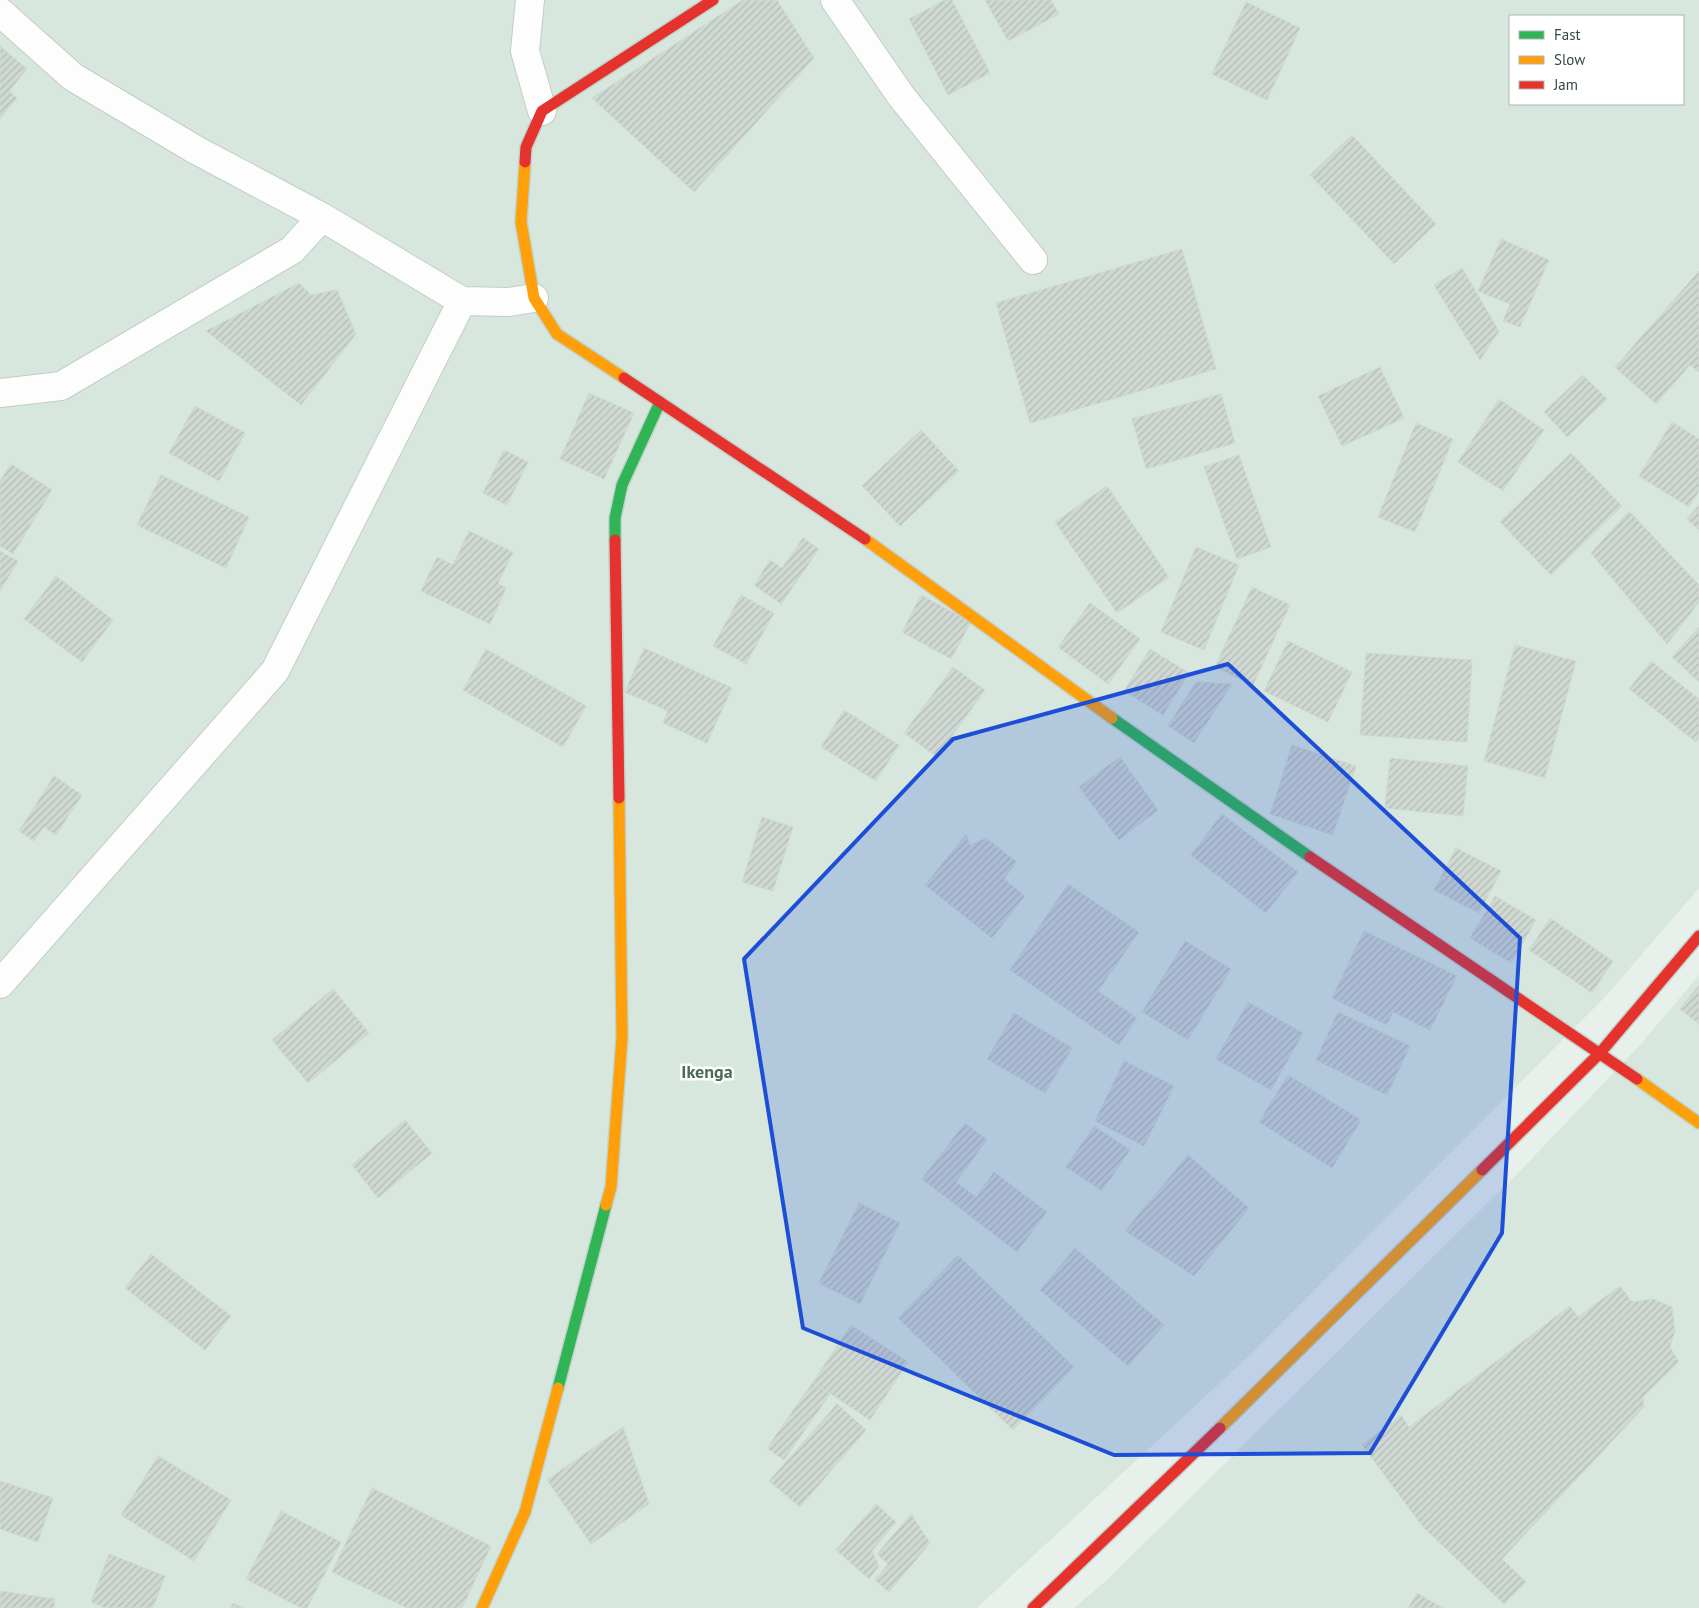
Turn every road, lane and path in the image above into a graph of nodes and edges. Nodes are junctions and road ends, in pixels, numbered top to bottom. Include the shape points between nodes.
1 (530, 0) edge
2 (713, 0) edge
3 (835, 0) edge
4 (0, 12) edge
5 (542, 111) junction
6 (322, 217) junction
7 (1033, 260) dead end
8 (534, 298) junction
9 (462, 301) junction
10 (0, 393) edge
11 (660, 402) junction
12 (1699, 936) edge
13 (0, 984) edge
14 (1600, 1053) junction
15 (1699, 1123) edge
16 (482, 1608) edge
17 (1033, 1608) edge

1 - 5 street via 524,51
2 - 5 street
3 - 7 street via 901,96
4 - 6 street via 74,77 196,150
5 - 8 street via 526,147 521,222
6 - 9 street
6 - 10 street via 292,250 61,386
8 - 9 street via 509,302
8 - 11 street via 557,334
9 - 13 street via 275,670
11 - 14 street via 860,535 1250,816
11 - 16 street via 622,485 615,518 622,1038 612,1187 525,1512
12 - 14 street
14 - 15 street
14 - 17 street via 1288,1363

